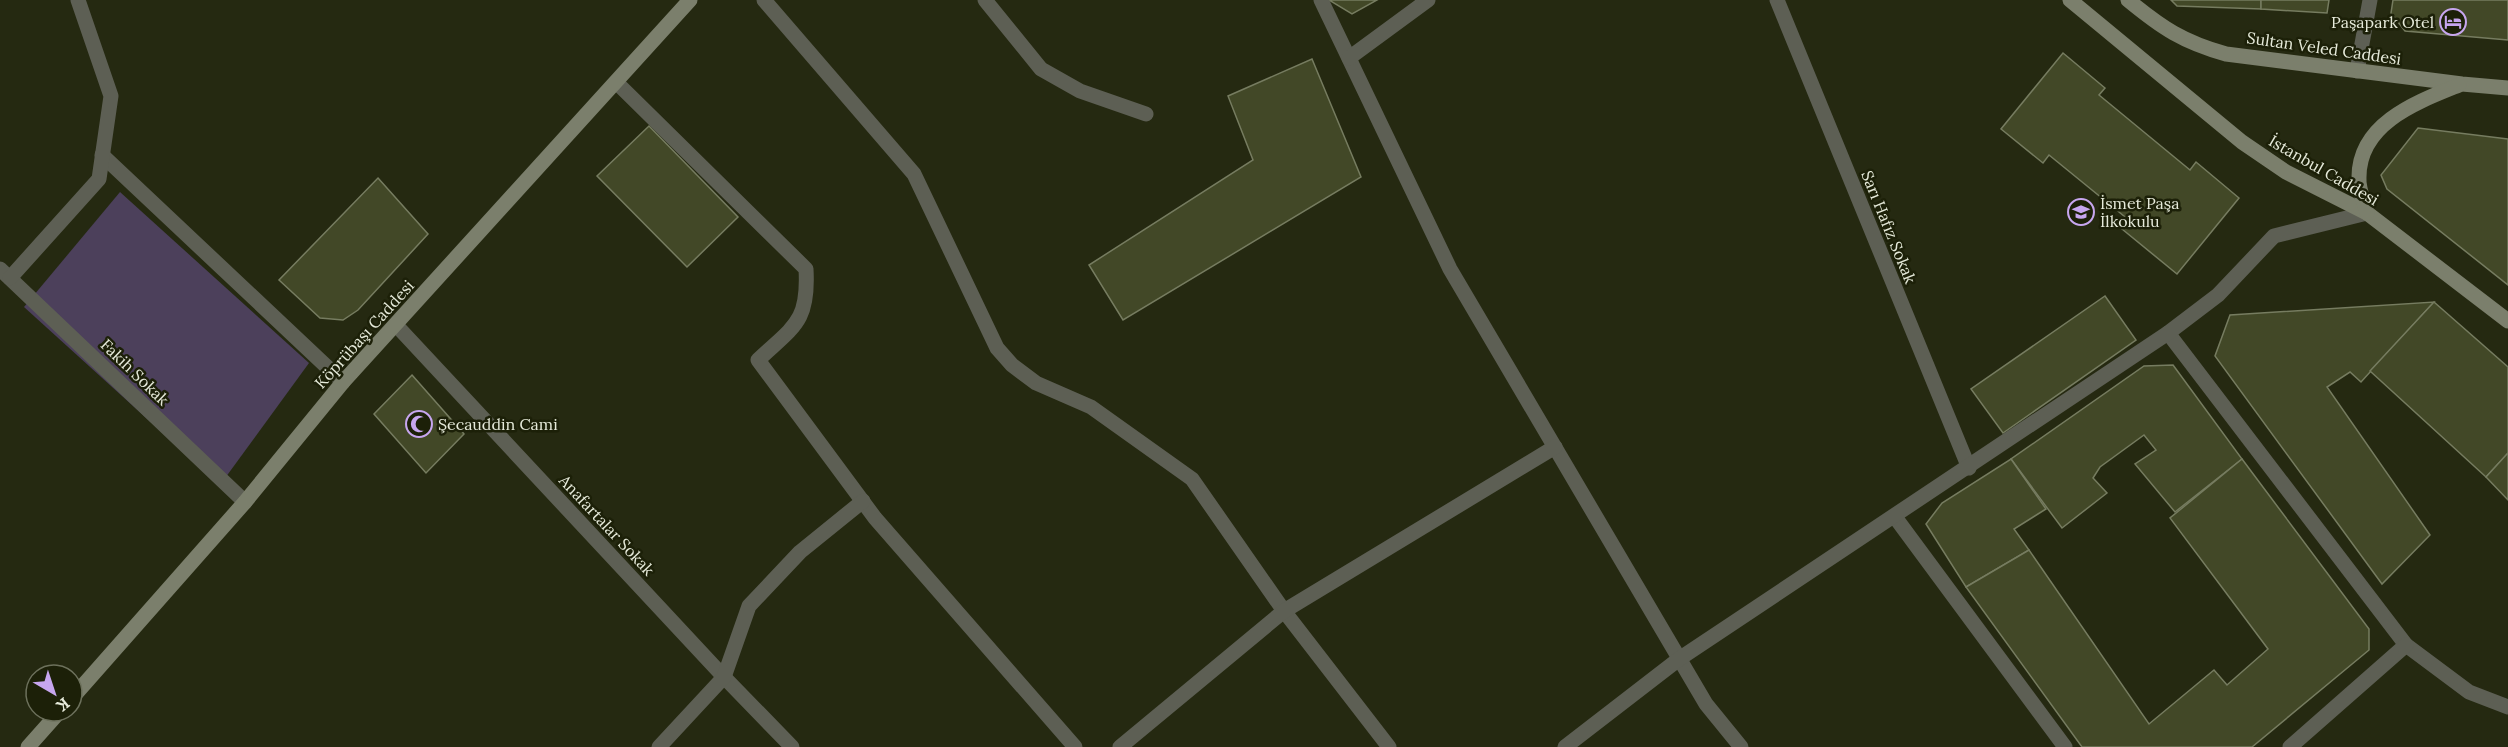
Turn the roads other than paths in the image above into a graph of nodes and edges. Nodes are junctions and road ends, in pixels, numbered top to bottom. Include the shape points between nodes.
1 (78, 0) edge
2 (690, 0) edge
3 (764, 0) edge
4 (985, 0) edge
5 (1321, 0) edge
6 (1428, 0) edge
7 (1777, 0) edge
8 (2070, 0) edge
9 (2128, 0) edge
10 (2370, 0) edge
11 (1349, 58) junction
12 (2357, 71) junction
13 (617, 83) junction
14 (2462, 84) junction
15 (2508, 88) edge
16 (1146, 114) dead end
17 (102, 155) junction
18 (2367, 213) junction
19 (5, 274) edge
20 (2508, 321) edge
21 (396, 325) junction
22 (2168, 333) junction
23 (343, 382) junction
24 (1555, 447) junction
25 (1969, 468) junction
26 (863, 501) junction
27 (245, 502) junction
28 (1895, 517) junction
29 (1284, 611) junction
30 (2406, 645) junction
31 (1679, 659) junction
32 (723, 677) junction
33 (84, 684) edge
34 (2508, 707) edge
35 (49, 723) edge
36 (28, 747) edge
37 (659, 747) edge
38 (792, 747) edge
39 (1075, 747) edge
40 (1120, 747) edge
41 (1389, 747) edge
42 (1565, 747) edge
43 (1742, 747) edge
44 (2065, 747) edge
45 (2290, 747) edge

1 - 17 street via 111,96
2 - 13 main road, Köprübaşı Caddesi
3 - 29 street via 915,174 1003,356 1035,383 1090,407 1192,479
4 - 16 street via 1041,69 1080,91
5 - 11 street
6 - 11 street
7 - 25 street, Sarı Hafız Sokak
8 - 18 main road, İstanbul Caddesi via 2242,142 2286,172
9 - 12 main road, Sultan Veled Caddesi via 2171,34 2197,46 2226,54
10 - 12 street
11 - 24 street via 1450,269
12 - 14 main road, Sultan Veled Caddesi
13 - 21 main road, Köprübaşı Caddesi
13 - 26 street via 806,269 808,295 800,319 758,360
14 - 15 main road, Sultan Veled Caddesi
14 - 18 main road via 2419,102 2384,123 2364,147 2358,177
17 - 19 street via 99,179
17 - 23 street
18 - 20 main road, İstanbul Caddesi
18 - 22 street via 2274,236 2218,295
19 - 27 street, Fakih Sokak
21 - 23 main road, Köprübaşı Caddesi
21 - 32 street, Anafartalar Sokak
22 - 25 street
22 - 30 street
23 - 27 main road, Köprübaşı Caddesi
24 - 29 street
24 - 31 street
25 - 28 street
26 - 32 street via 800,552 749,606
26 - 39 street
27 - 33 main road, Köprübaşı Caddesi
28 - 31 street
28 - 44 street
29 - 40 street
29 - 41 street
30 - 34 street via 2469,692
30 - 45 street
31 - 42 street
31 - 43 street via 1706,704
32 - 37 street
32 - 38 street, Anafartalar Sokak
35 - 36 main road

